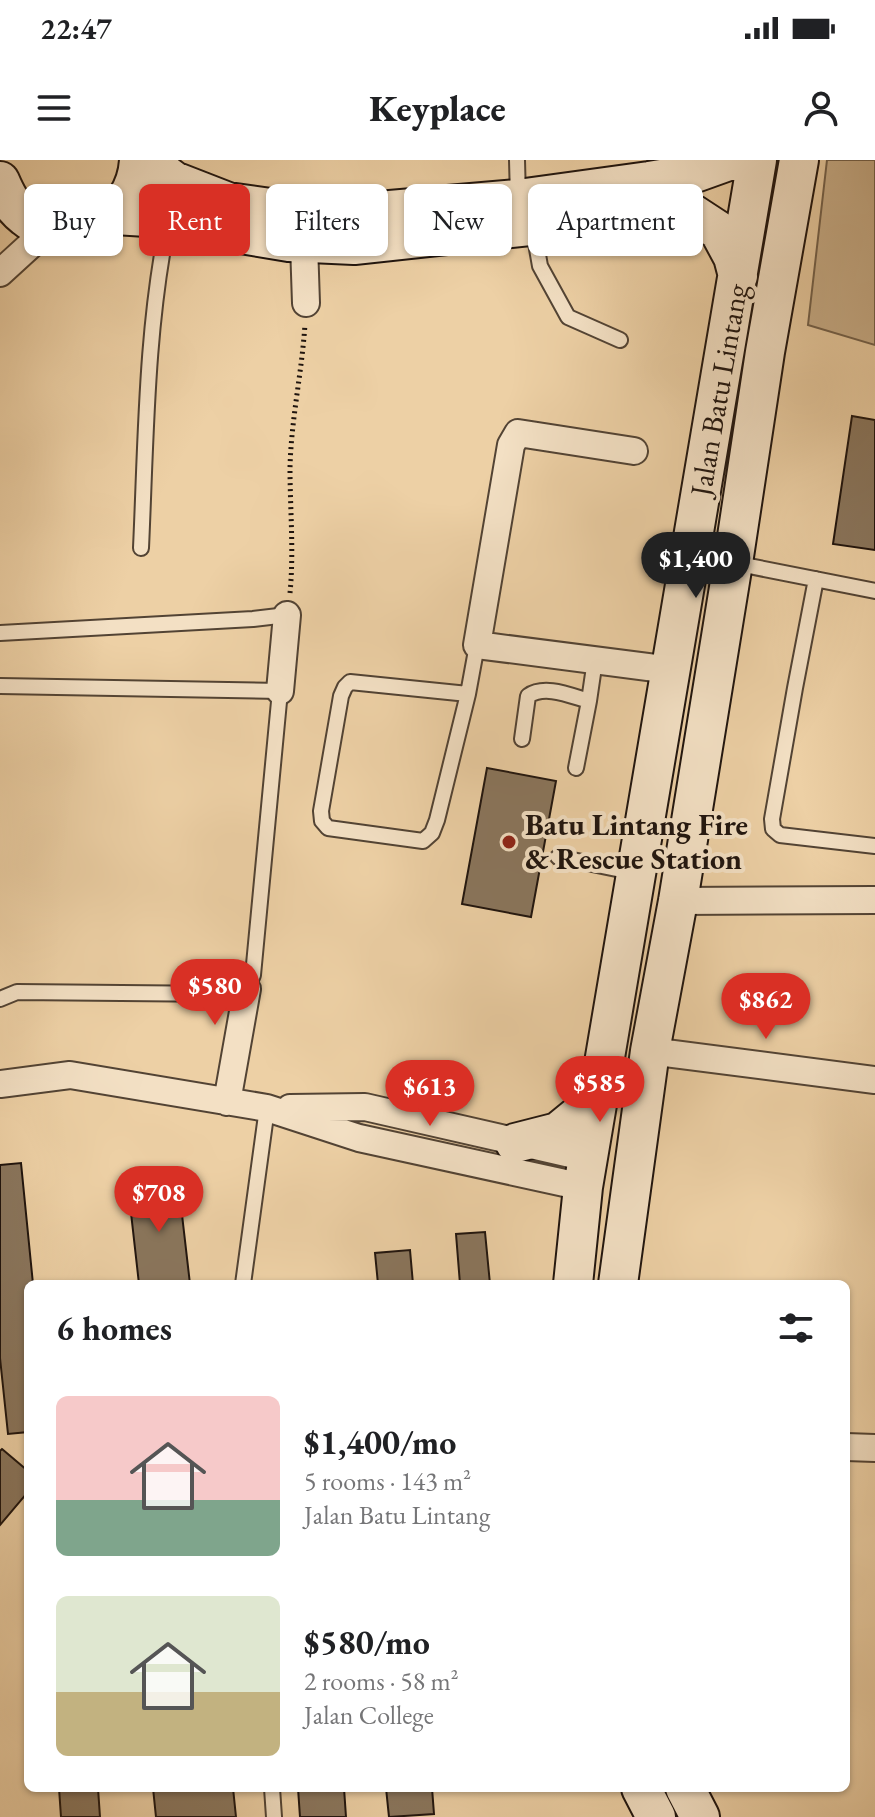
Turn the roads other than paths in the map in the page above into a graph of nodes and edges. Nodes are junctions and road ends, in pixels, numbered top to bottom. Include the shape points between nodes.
1 (139, 160) edge
2 (146, 160) edge
3 (517, 160) edge
4 (731, 160) edge
5 (757, 160) edge
6 (799, 160) edge
7 (0, 181) edge
8 (123, 206) edge
9 (526, 212) junction
10 (24, 216) edge
11 (388, 238) edge
12 (24, 251) edge
13 (161, 256) edge
14 (304, 256) edge
15 (0, 273) edge
16 (738, 276) junction
17 (306, 303) road end
18 (620, 340) dead end
19 (634, 451) dead end
20 (141, 548) dead end
21 (733, 563) junction
22 (816, 579) junction
23 (875, 591) edge
24 (287, 615) joint
25 (0, 633) edge
26 (477, 645) junction
27 (595, 660) junction
28 (671, 670) junction
29 (0, 686) edge
30 (280, 691) junction
31 (468, 694) junction
32 (589, 701) junction
33 (522, 739) dead end
34 (576, 768) dead end
35 (875, 846) edge
36 (558, 857) dead end
37 (637, 873) junction
38 (875, 900) edge
39 (678, 901) junction
40 (247, 989) junction
41 (0, 999) edge
42 (650, 1051) junction
43 (875, 1080) edge
44 (601, 1082) junction
45 (0, 1084) edge
46 (644, 1093) junction
47 (227, 1102) junction
48 (365, 1107) junction
49 (267, 1108) junction
50 (359, 1138) junction
51 (515, 1143) junction
52 (593, 1175) junction
53 (244, 1280) edge
54 (574, 1280) edge
55 (611, 1280) edge
56 (619, 1280) edge
57 (850, 1447) edge
58 (875, 1448) edge
59 (272, 1792) edge
60 (643, 1792) edge
61 (687, 1792) edge
62 (274, 1817) edge
63 (656, 1817) edge
64 (700, 1817) edge

1 - 8 main road via 134,188
2 - 9 main road via 174,181 228,202 292,211
3 - 9 lane
4 - 9 main road
5 - 16 main road, Jalan Batu Lintang
6 - 21 main road, Jalan Batu Lintang
7 - 10 main road
9 - 11 main road
9 - 16 main road via 693,214 719,231
9 - 18 lane via 540,266 568,317
12 - 15 street
13 - 20 lane via 151,345
14 - 17 street
16 - 28 main road, Jalan Batu Lintang
19 - 26 street via 518,433 511,445
21 - 22 lane
21 - 39 main road, Jalan Batu Lintang
22 - 23 lane
22 - 35 lane via 773,829 780,835
24 - 25 lane
24 - 30 street
26 - 27 street
26 - 31 lane
27 - 28 street
27 - 32 lane
28 - 37 main road, Jalan Batu Lintang
29 - 30 lane
30 - 40 lane via 253,975
31 - 31 lane via 432,833 423,841 328,828 321,811 341,696 350,682
32 - 33 lane via 537,690 528,696
32 - 34 lane
36 - 37 lane
37 - 44 main road, Jalan Batu Lintang
38 - 39 street
39 - 42 main road, Jalan Batu Lintang
40 - 41 lane via 226,994 17,992
40 - 47 street
42 - 43 street
42 - 46 main road, Jalan Batu Lintang
44 - 51 main road via 580,1114 558,1132
44 - 52 main road, Jalan Batu Lintang
45 - 47 street via 70,1075
46 - 52 main road via 620,1158
46 - 56 main road, Jalan Batu Lintang
47 - 49 street
48 - 49 street
48 - 50 street via 350,1119
48 - 51 street
49 - 50 street
49 - 53 lane
50 - 52 street
51 - 52 street
52 - 54 main road, Jalan Batu Lintang
52 - 55 main road via 610,1199
57 - 58 street
59 - 62 lane
60 - 63 main road
61 - 64 main road

